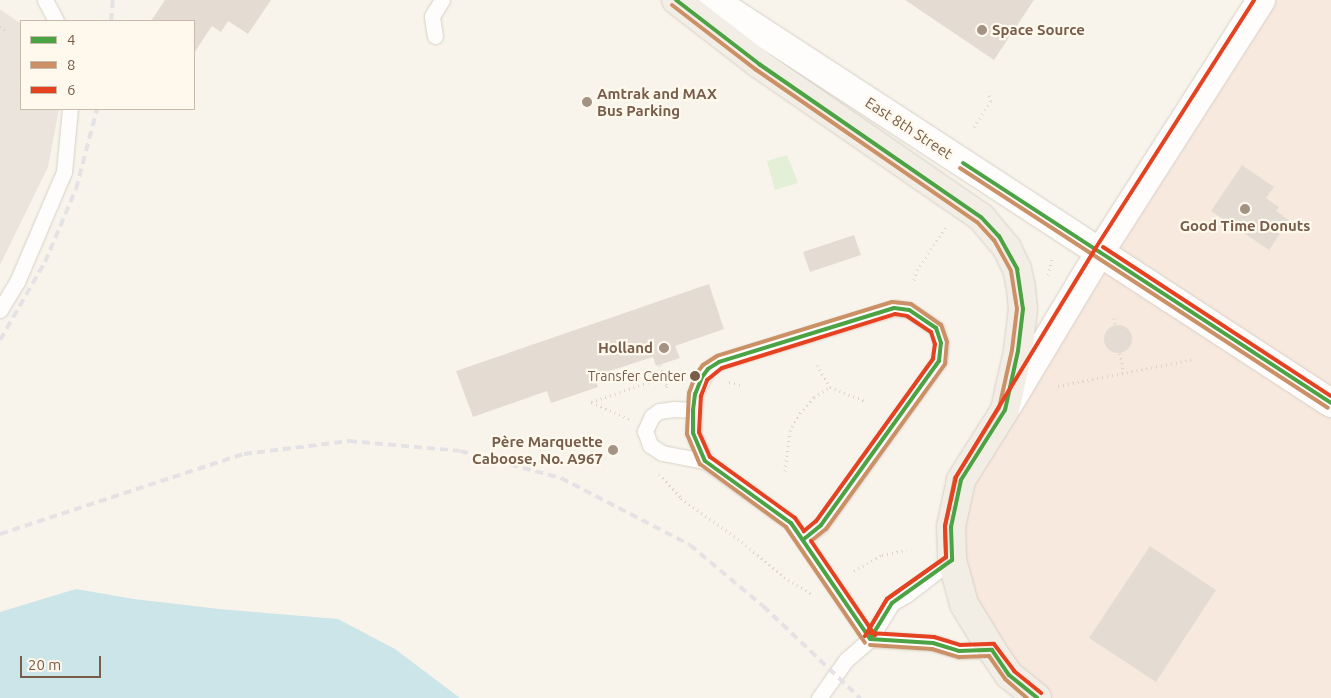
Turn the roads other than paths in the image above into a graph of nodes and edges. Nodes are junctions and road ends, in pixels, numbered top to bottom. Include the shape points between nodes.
1 (45, 0) edge
2 (442, 0) edge
3 (676, 0) edge
4 (713, 0) edge
5 (1261, 0) edge
6 (55, 20) edge
7 (435, 36) dead end
8 (70, 110) edge
9 (1100, 252) junction
10 (0, 310) edge
11 (1331, 403) edge
12 (693, 410) junction
13 (1005, 410) junction
14 (705, 461) junction
15 (804, 539) junction
16 (952, 560) junction
17 (870, 639) junction
18 (992, 650) junction
19 (819, 698) edge
20 (1036, 698) edge

1 - 6 lane
2 - 7 lane via 432,16
3 - 13 main road via 760,64 981,216 1000,236 1017,270 1022,309 1018,350
4 - 9 main road, East 8th Street
5 - 9 main road
8 - 10 lane via 64,172 16,282
9 - 11 main road, East 8th Street
9 - 13 main road
12 - 14 lane via 694,433
12 - 14 lane via 674,409 652,416 647,424 646,438 662,453
12 - 15 lane via 695,394 708,369 732,356 894,308 909,310 936,328 941,343 939,361 821,525
13 - 16 main road via 961,480 950,527
14 - 15 lane via 791,523
15 - 17 lane
16 - 17 lane via 892,603
16 - 18 main road via 964,604
17 - 18 lane via 933,643 959,650
17 - 19 lane via 846,660
18 - 20 main road via 1009,675

